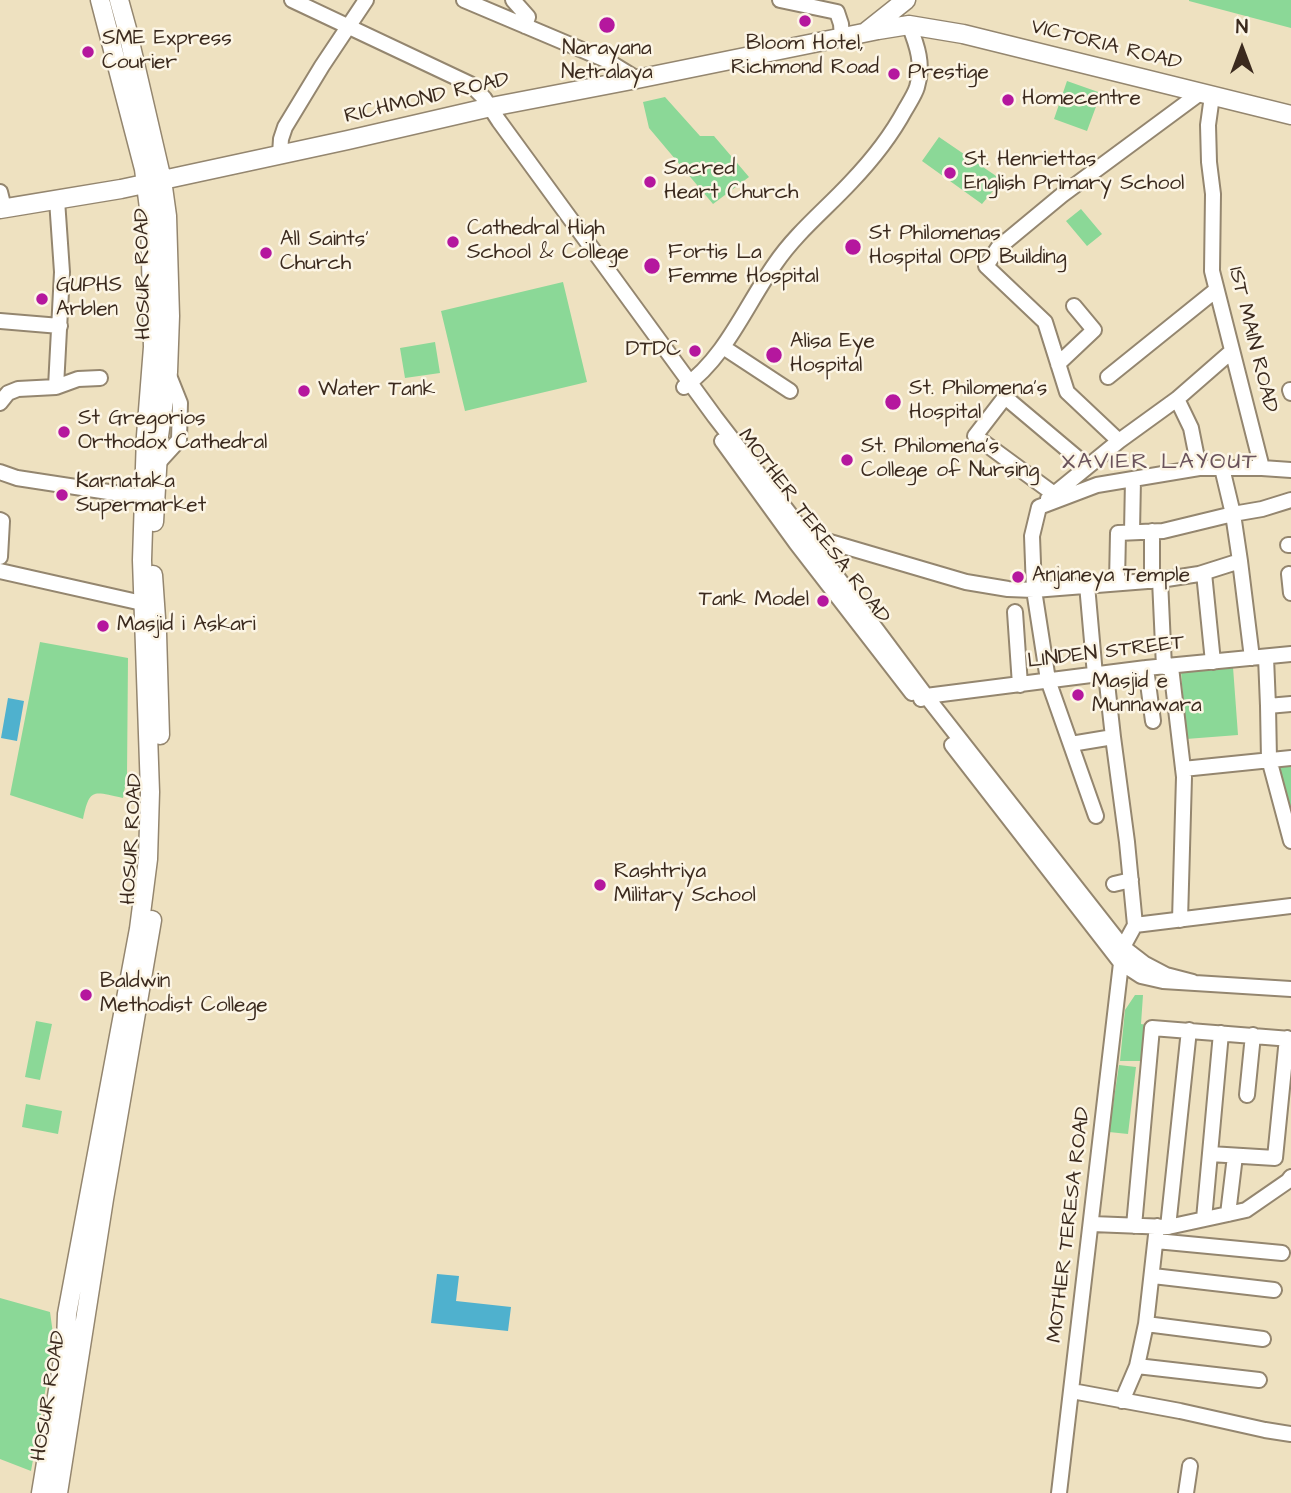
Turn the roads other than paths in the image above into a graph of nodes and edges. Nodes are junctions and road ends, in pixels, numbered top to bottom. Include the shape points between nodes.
1 (100, 0) edge
2 (118, 0) edge
3 (292, 0) edge
4 (366, 0) edge
5 (464, 0) edge
6 (513, 0) edge
7 (780, 0) edge
8 (901, 2) edge
9 (837, 6) edge
10 (909, 25) junction
11 (525, 26) junction
12 (349, 27) junction
13 (864, 33) junction
14 (842, 38) junction
15 (637, 79) junction
16 (1206, 94) junction
17 (487, 108) junction
18 (1291, 115) edge
19 (280, 154) junction
20 (154, 182) junction
21 (121, 189) junction
22 (57, 200) junction
23 (1, 203) edge
24 (150, 216) junction
25 (1216, 290) junction
26 (1074, 306) dead end
27 (0, 321) edge
28 (60, 326) junction
29 (723, 347) junction
30 (1232, 351) junction
31 (1058, 364) junction
32 (1108, 377) dead end
33 (100, 378) dead end
34 (687, 385) junction
35 (56, 387) junction
36 (790, 391) dead end
37 (1177, 399) junction
38 (0, 403) edge
39 (1119, 442) junction
40 (1087, 467) junction
41 (1199, 468) junction
42 (1222, 468) junction
43 (1262, 468) junction
44 (1291, 470) edge
45 (0, 472) edge
46 (1133, 479) junction
47 (1054, 494) junction
48 (142, 497) junction
49 (1291, 500) edge
50 (1039, 507) junction
51 (1233, 514) junction
52 (0, 520) edge
53 (1152, 531) junction
54 (1132, 532) junction
55 (806, 535) junction
56 (0, 557) edge
57 (1240, 561) junction
58 (0, 571) edge
59 (1204, 573) junction
60 (1289, 574) dead end
61 (1156, 581) junction
62 (1117, 582) junction
63 (1087, 585) junction
64 (1034, 590) junction
65 (1291, 593) edge
66 (142, 603) junction
67 (1015, 612) dead end
68 (1291, 654) edge
69 (1259, 657) junction
70 (1213, 662) junction
71 (1168, 667) junction
72 (1146, 668) junction
73 (1101, 674) junction
74 (1048, 680) junction
75 (1020, 685) junction
76 (922, 699) junction
77 (1291, 704) edge
78 (1268, 706) junction
79 (1153, 721) dead end
80 (1113, 737) junction
81 (1071, 744) junction
82 (1291, 758) edge
83 (1269, 759) junction
84 (1183, 769) junction
85 (1096, 816) dead end
86 (1291, 841) edge
87 (1131, 880) junction
88 (1114, 884) dead end
89 (1291, 906) edge
90 (1180, 920) junction
91 (1135, 925) junction
92 (1123, 947) junction
93 (1121, 963) junction
94 (1193, 982) junction
95 (1291, 989) edge
96 (1189, 1030) junction
97 (1221, 1033) junction
98 (1252, 1035) junction
99 (1289, 1038) edge
100 (1247, 1095) dead end
101 (1210, 1154) junction
102 (1235, 1156) junction
103 (1291, 1177) edge
104 (1228, 1214) junction
105 (1204, 1219) junction
106 (1092, 1224) junction
107 (1134, 1226) junction
108 (1161, 1232) junction
109 (1282, 1254) dead end
110 (1153, 1276) junction
111 (1274, 1290) dead end
112 (1146, 1324) junction
113 (1263, 1339) dead end
114 (1136, 1366) junction
115 (1259, 1380) dead end
116 (1072, 1391) junction
117 (1122, 1401) junction
118 (1291, 1434) edge
119 (1190, 1466) dead end
120 (41, 1493) edge
121 (58, 1493) edge
122 (1059, 1493) edge
123 (1186, 1493) edge

1 - 20 main road via 144,169
2 - 20 main road
3 - 12 street, MOTHER TERESA ROAD
4 - 12 street
5 - 11 street
6 - 11 street via 528,17
7 - 9 street
8 - 10 main road
8 - 13 main road, RICHMOND ROAD
9 - 14 street
10 - 13 main road, RICHMOND ROAD
10 - 16 main road, VICTORIA ROAD
10 - 29 street via 920,61 917,87 896,127 776,261
11 - 15 street via 606,60
12 - 17 street, MOTHER TERESA ROAD via 470,84
12 - 19 street via 285,127
13 - 14 main road, RICHMOND ROAD
14 - 15 main road, RICHMOND ROAD
15 - 17 main road, RICHMOND ROAD
16 - 18 main road, VICTORIA ROAD
16 - 25 street, 1ST MAIN ROAD
16 - 31 street via 1062,195 998,248 986,266 1045,323
17 - 19 main road, RICHMOND ROAD
17 - 34 street, MOTHER TERESA ROAD
19 - 20 main road, RICHMOND ROAD
20 - 21 main road, RICHMOND ROAD
20 - 24 main road, HOSUR ROAD
20 - 48 main road, HOSUR ROAD via 167,216 170,316 158,463
21 - 22 main road, RICHMOND ROAD
21 - 24 main road
22 - 23 main road, RICHMOND ROAD
22 - 28 street
24 - 48 main road, HOSUR ROAD via 153,347
25 - 30 street, 1ST MAIN ROAD
25 - 32 street
26 - 31 street via 1094,330
27 - 28 street
28 - 35 street
29 - 34 street
29 - 36 street
30 - 37 street
30 - 43 street, 1ST MAIN ROAD
31 - 39 street via 1067,392
33 - 35 street
34 - 55 street, MOTHER TERESA ROAD
34 - 76 street, MOTHER TERESA ROAD via 796,543
35 - 38 street via 12,390
37 - 39 street
37 - 41 street via 1191,428
39 - 40 street
40 - 47 street
40 - 47 street via 1005,397 975,436
41 - 42 street
41 - 46 street
42 - 43 street
42 - 51 street
43 - 44 street
45 - 48 street
46 - 50 street via 1097,485
46 - 54 street
47 - 50 street
48 - 66 main road, HOSUR ROAD
48 - 121 main road, HOSUR ROAD via 153,564 157,633 158,860 151,927
49 - 51 street
50 - 64 street via 1032,536
51 - 53 street
51 - 57 street
52 - 56 street
53 - 54 street
53 - 61 street
54 - 62 street via 1118,533
55 - 64 street via 967,582
55 - 76 street, MOTHER TERESA ROAD
57 - 59 street
57 - 69 street
58 - 66 street
59 - 61 street
59 - 70 street
60 - 65 street
61 - 62 street
61 - 71 street
62 - 63 street
63 - 64 street
63 - 73 street
64 - 74 street
66 - 120 main road, HOSUR ROAD via 150,792 148,859 67,1314
67 - 75 street
68 - 69 street, LINDEN STREET
69 - 70 street, LINDEN STREET
69 - 78 street
70 - 71 street, LINDEN STREET
71 - 72 street, LINDEN STREET
71 - 84 street
72 - 73 street, LINDEN STREET
72 - 79 street
73 - 74 street, LINDEN STREET
73 - 80 street
74 - 75 street, LINDEN STREET
74 - 81 street
75 - 76 street, LINDEN STREET
76 - 92 street, MOTHER TERESA ROAD
76 - 93 street, MOTHER TERESA ROAD
77 - 78 street
78 - 83 street
80 - 81 street
80 - 87 street
81 - 85 street
82 - 83 street
83 - 84 street
83 - 86 street
84 - 90 street
87 - 88 street
87 - 91 street
89 - 90 street
90 - 91 street
91 - 92 street
92 - 93 street, MOTHER TERESA ROAD
92 - 94 street, MOTHER TERESA ROAD via 1166,975
93 - 94 street, MOTHER TERESA ROAD via 1141,976
93 - 106 street, MOTHER TERESA ROAD
94 - 95 street
96 - 97 street
96 - 107 street via 1152,1028
96 - 108 street
97 - 98 street
97 - 101 street
98 - 99 street
98 - 100 street
99 - 102 street via 1275,1158
101 - 102 street
101 - 105 street
102 - 104 street
103 - 104 street via 1246,1210
104 - 105 street
105 - 108 street
106 - 107 street
106 - 116 street, MOTHER TERESA ROAD
107 - 108 street
108 - 109 street
108 - 110 street
110 - 111 street
110 - 112 street
112 - 113 street
112 - 114 street
114 - 115 street
114 - 117 street
116 - 117 street
116 - 122 street, MOTHER TERESA ROAD
117 - 118 street
119 - 123 street

